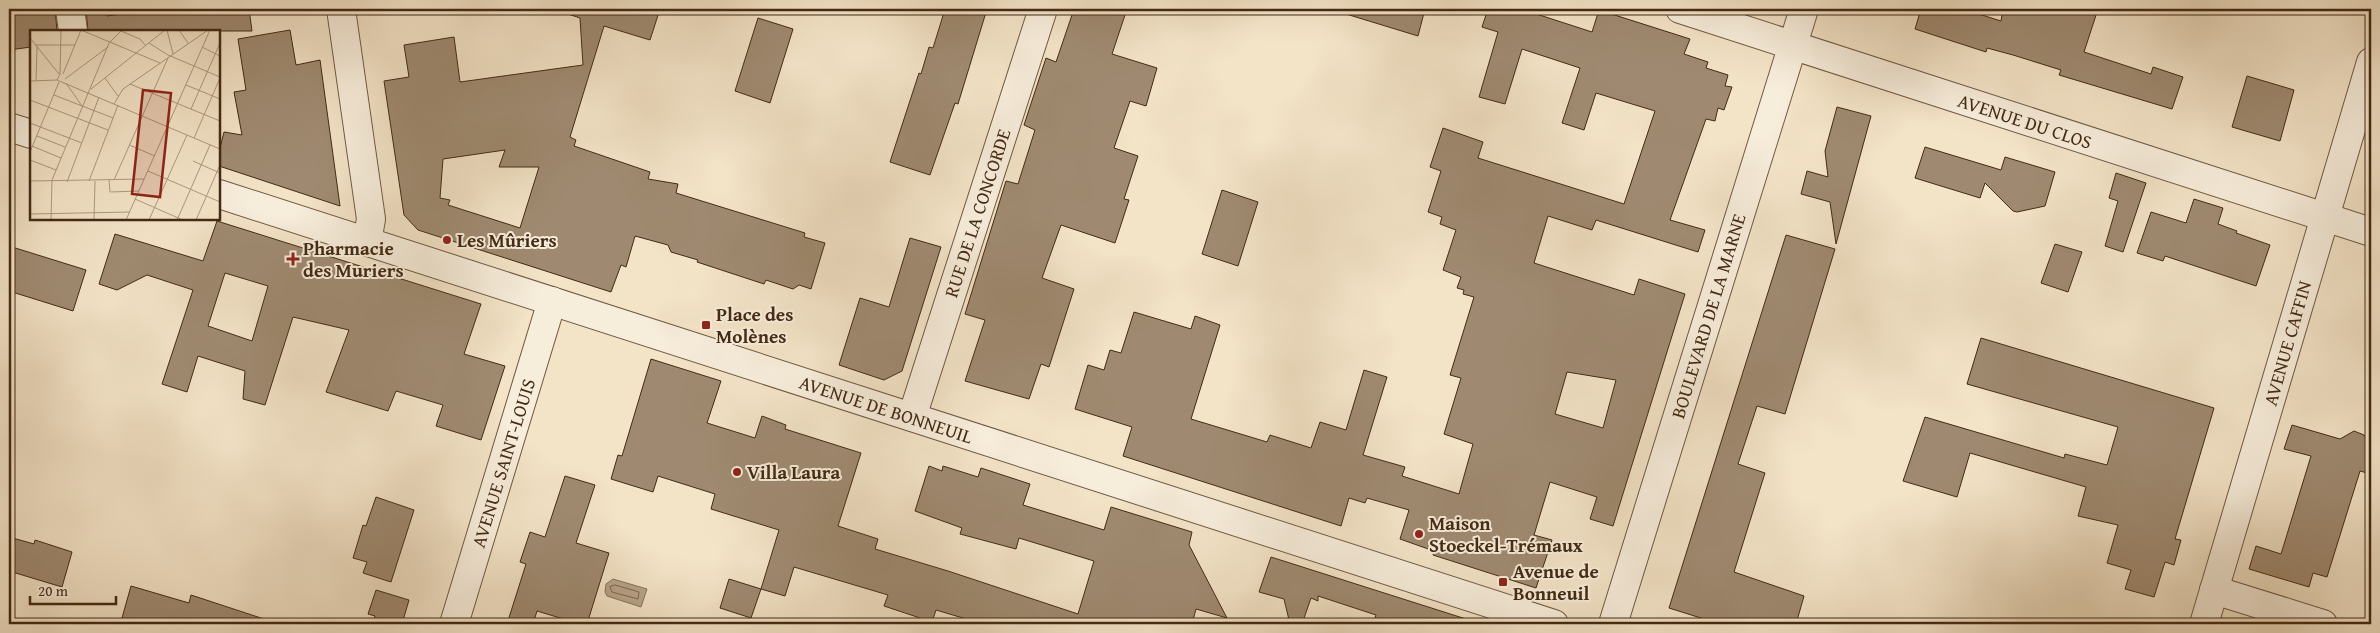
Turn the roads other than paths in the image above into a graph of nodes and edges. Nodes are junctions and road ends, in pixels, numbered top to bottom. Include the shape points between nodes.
1 (70, 9) edge
2 (341, 9) edge
3 (1043, 9) edge
4 (1680, 9) edge
5 (1804, 9) edge
6 (73, 30) edge
7 (1793, 45) junction
8 (2369, 77) edge
9 (9, 127) edge
10 (30, 134) edge
11 (220, 194) edge
12 (2324, 218) junction
13 (2371, 232) edge
14 (367, 242) junction
15 (552, 302) junction
16 (912, 418) junction
17 (2214, 590) junction
18 (454, 624) edge
19 (1554, 624) edge
20 (1613, 624) edge
21 (2204, 624) edge
22 (2323, 624) edge

1 - 6 street
2 - 14 street via 372,219
3 - 16 street, RUE DE LA CONCORDE
4 - 7 street, AVENUE DU CLOS
5 - 7 street, BOULEVARD DE LA MARNE
7 - 12 street, AVENUE DU CLOS
7 - 20 street, BOULEVARD DE LA MARNE
8 - 12 street, AVENUE CAFFIN
9 - 10 street
11 - 14 street, AVENUE DE BONNEUIL
12 - 13 street, AVENUE DU CLOS
12 - 17 street, AVENUE CAFFIN
14 - 15 street, AVENUE DE BONNEUIL
15 - 16 street, AVENUE DE BONNEUIL
15 - 18 street, AVENUE SAINT-LOUIS
16 - 19 street, AVENUE DE BONNEUIL
17 - 21 street, AVENUE CAFFIN
17 - 22 street

